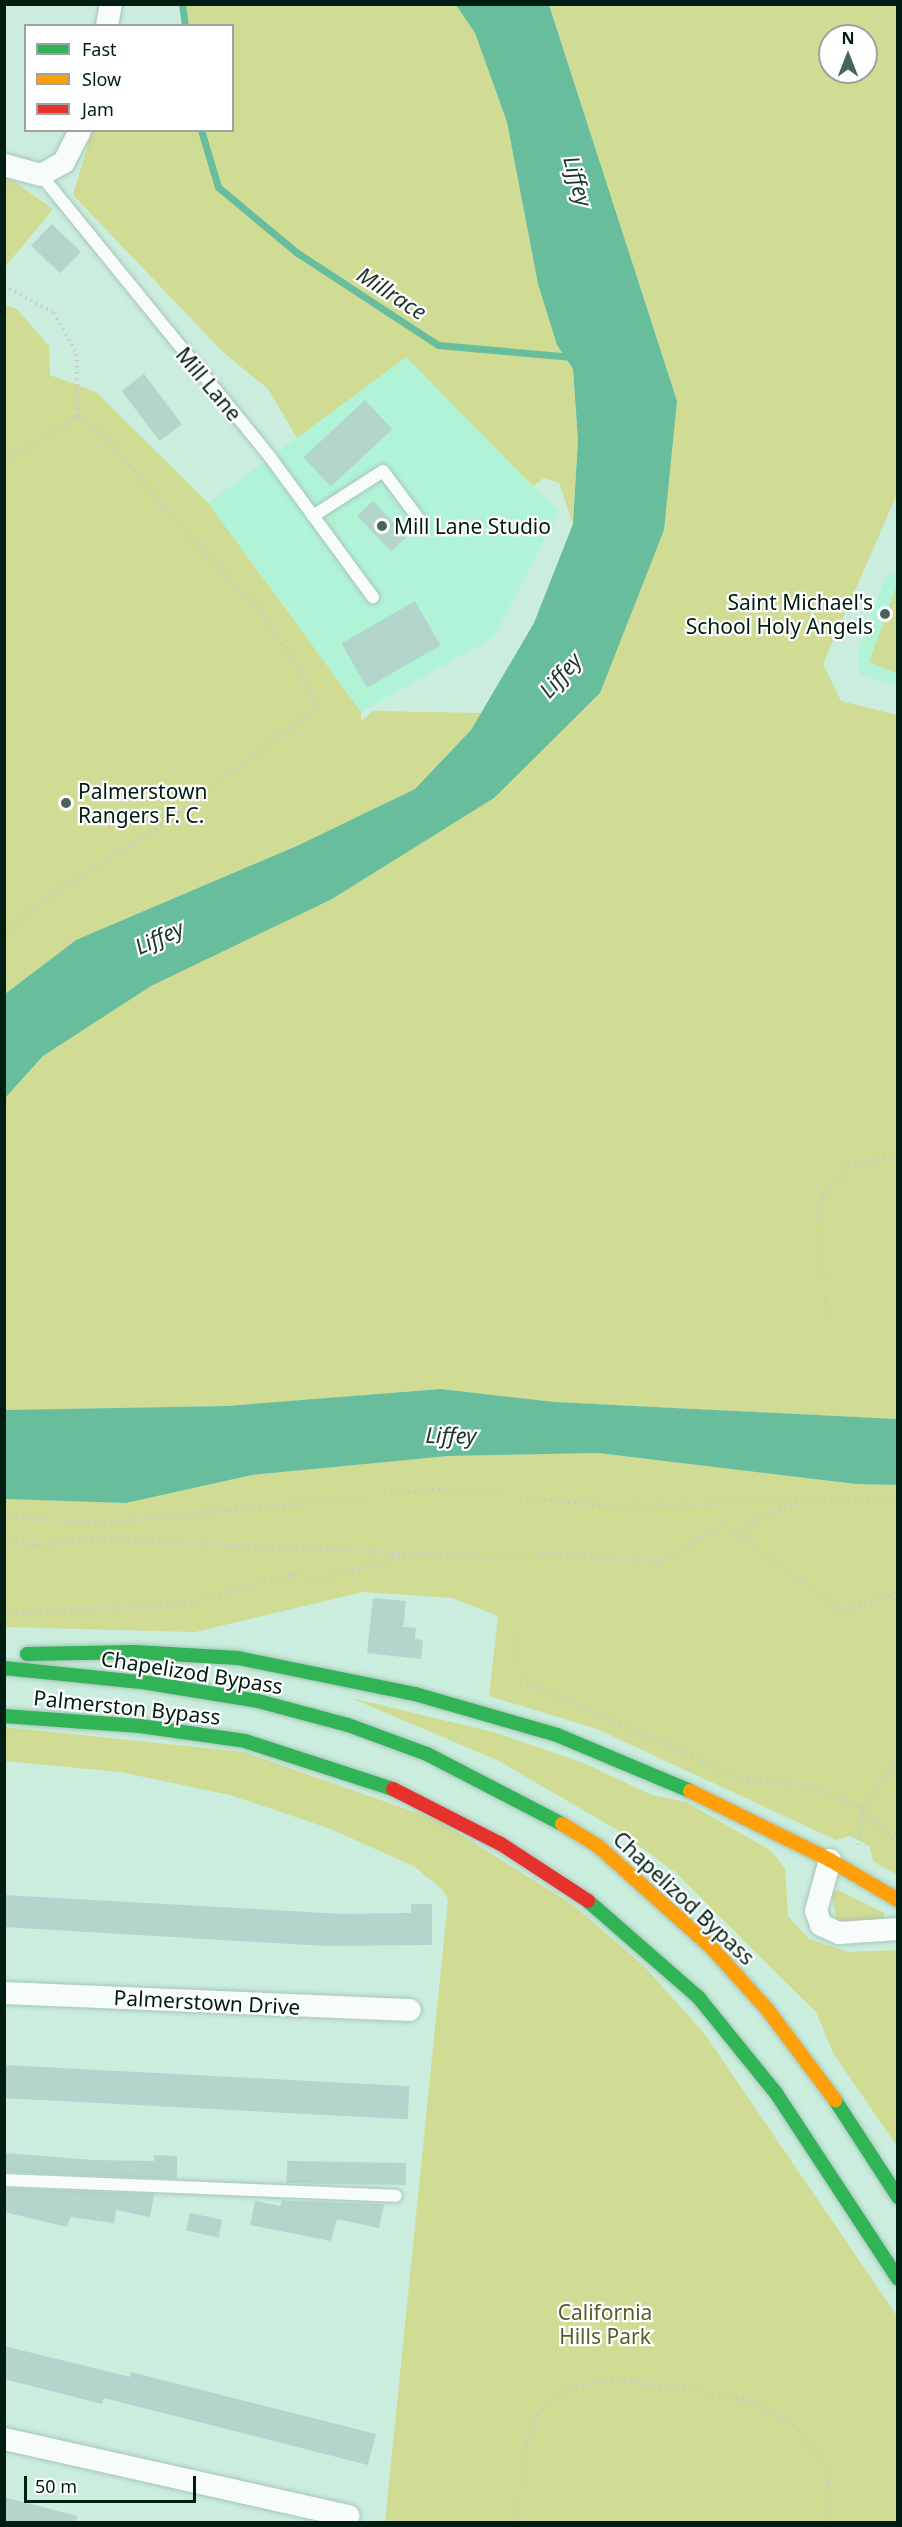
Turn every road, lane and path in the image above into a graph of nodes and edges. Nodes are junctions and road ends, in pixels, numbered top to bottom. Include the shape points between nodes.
1 (111, 4) edge
2 (107, 24) edge
3 (79, 132) edge
4 (4, 165) edge
5 (41, 175) junction
6 (4, 286) edge
7 (78, 416) junction
8 (4, 463) edge
9 (313, 516) junction
10 (421, 522) dead end
11 (373, 597) dead end
12 (4, 935) edge
13 (897, 1156) edge
14 (826, 1316) dead end
15 (801, 1501) junction
16 (897, 1504) edge
17 (4, 1517) edge
18 (742, 1538) junction
19 (4, 1539) edge
20 (413, 1554) junction
21 (897, 1600) edge
22 (4, 1614) edge
23 (515, 1639) dead end
24 (4, 1654) edge
25 (4, 1668) edge
26 (4, 1716) edge
27 (897, 1758) edge
28 (862, 1808) junction
29 (897, 1844) edge
30 (837, 1864) junction
31 (897, 1900) edge
32 (897, 1929) edge
33 (4, 1993) edge
34 (410, 2010) dead end
35 (4, 2180) edge
36 (396, 2196) dead end
37 (897, 2197) edge
38 (897, 2279) edge
39 (4, 2439) edge
40 (349, 2516) dead end
41 (517, 2523) edge
42 (828, 2523) edge

1 - 2 street
3 - 5 street via 64,162
4 - 5 street
5 - 9 lane, Mill Lane
6 - 7 path via 54,313 77,354
7 - 8 path
7 - 12 path via 108,439 164,508 261,612 299,669 317,707 160,827 48,897
9 - 10 lane via 383,471
9 - 11 lane, Mill Lane
13 - 14 path via 848,1166 824,1195 818,1216
15 - 16 path
15 - 17 path via 603,1505 443,1489 104,1523
15 - 18 path via 754,1520
18 - 20 path via 723,1526 659,1562 542,1553
18 - 21 path via 842,1611 890,1594
19 - 20 path via 36,1545 92,1539
20 - 22 path via 370,1569 322,1579 289,1575 184,1604
23 - 28 path via 520,1680 748,1781 807,1785
24 - 30 main road via 135,1652 238,1658 415,1694 557,1735 649,1771
25 - 37 main road, Chapelizod Bypass via 148,1683 258,1701 348,1725 427,1754 521,1800 598,1846 711,1947 767,2009 836,2102
26 - 38 main road, Palmerston Bypass via 140,1726 245,1741 332,1767 427,1806 501,1844 574,1890 637,1939 699,1998 776,2093
27 - 28 path
28 - 29 path
28 - 30 path via 861,1841
30 - 31 main road
30 - 32 street via 816,1911 821,1925 839,1933
33 - 34 street, Palmerstown Drive
35 - 36 lane
39 - 40 street
41 - 42 path via 526,2443 541,2409 570,2388 618,2379 751,2402 794,2427 821,2457 829,2483

